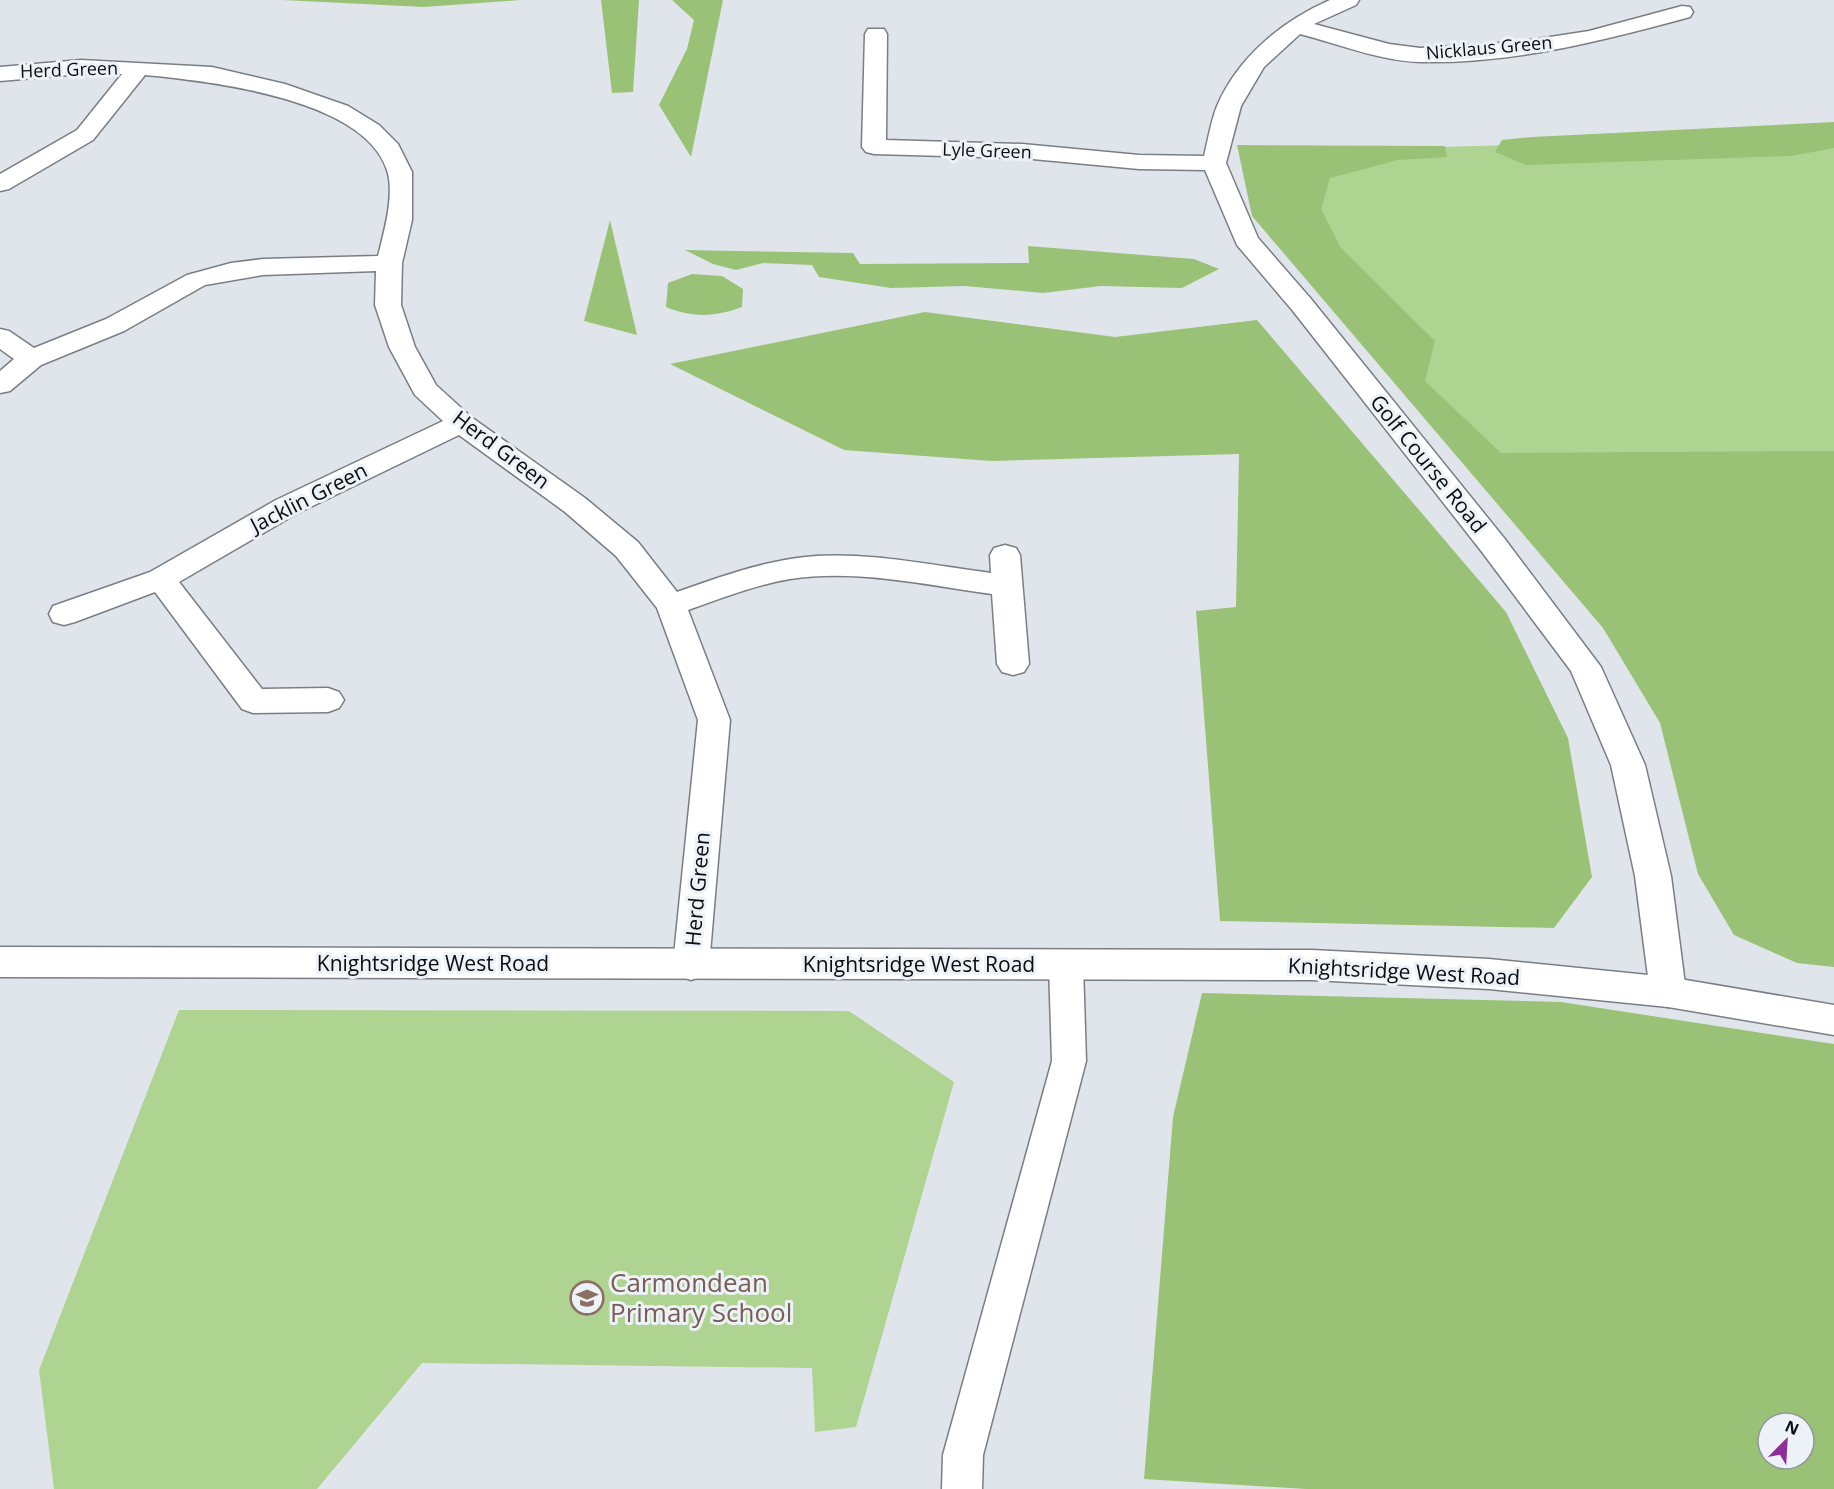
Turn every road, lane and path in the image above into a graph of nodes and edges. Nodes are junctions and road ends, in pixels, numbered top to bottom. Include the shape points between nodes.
1 (1347, 0) edge
2 (1682, 12) dead end
3 (1296, 26) junction
4 (876, 33) dead end
5 (139, 68) junction
6 (0, 74) edge
7 (1214, 162) junction
8 (0, 184) edge
9 (389, 263) junction
10 (0, 337) edge
11 (32, 359) junction
12 (0, 385) edge
13 (461, 423) junction
14 (161, 579) junction
15 (671, 605) junction
16 (63, 614) dead end
17 (1013, 664) dead end
18 (328, 700) dead end
19 (0, 962) edge
20 (692, 965) junction
21 (1066, 965) junction
22 (1668, 992) junction
23 (1834, 1020) edge
24 (963, 1489) edge

1 - 3 street
2 - 3 street, Nicklaus Green via 1591,37 1517,49 1420,55 1388,51
3 - 7 street via 1255,63 1229,106
4 - 7 street, Lyle Green via 874,147 1022,151 1139,162
5 - 6 street, Herd Green via 81,67
5 - 8 street, Herd Green via 85,135
5 - 9 street, Herd Green via 212,74 277,89 340,111 371,130 390,149 400,172 400,220
7 - 22 street, Golf Course Road via 1246,240 1493,545 1585,667 1628,765 1653,876
9 - 11 street via 263,267 196,280 115,325
9 - 13 street, Herd Green via 388,305 402,347 425,389
10 - 11 street
11 - 12 street
13 - 14 street, Jacklin Green via 286,507
13 - 15 street, Herd Green via 574,505 627,549
14 - 16 street, Jacklin Green
14 - 18 street via 253,702
15 - 17 street via 749,578 807,567 1006,570
15 - 20 street, Herd Green via 714,720
19 - 20 street, Knightsridge West Road
20 - 21 street, Knightsridge West Road
21 - 22 street, Knightsridge West Road via 1323,966 1489,974
21 - 24 lane via 1070,1061 963,1455
22 - 23 street, Knightsridge West Road

